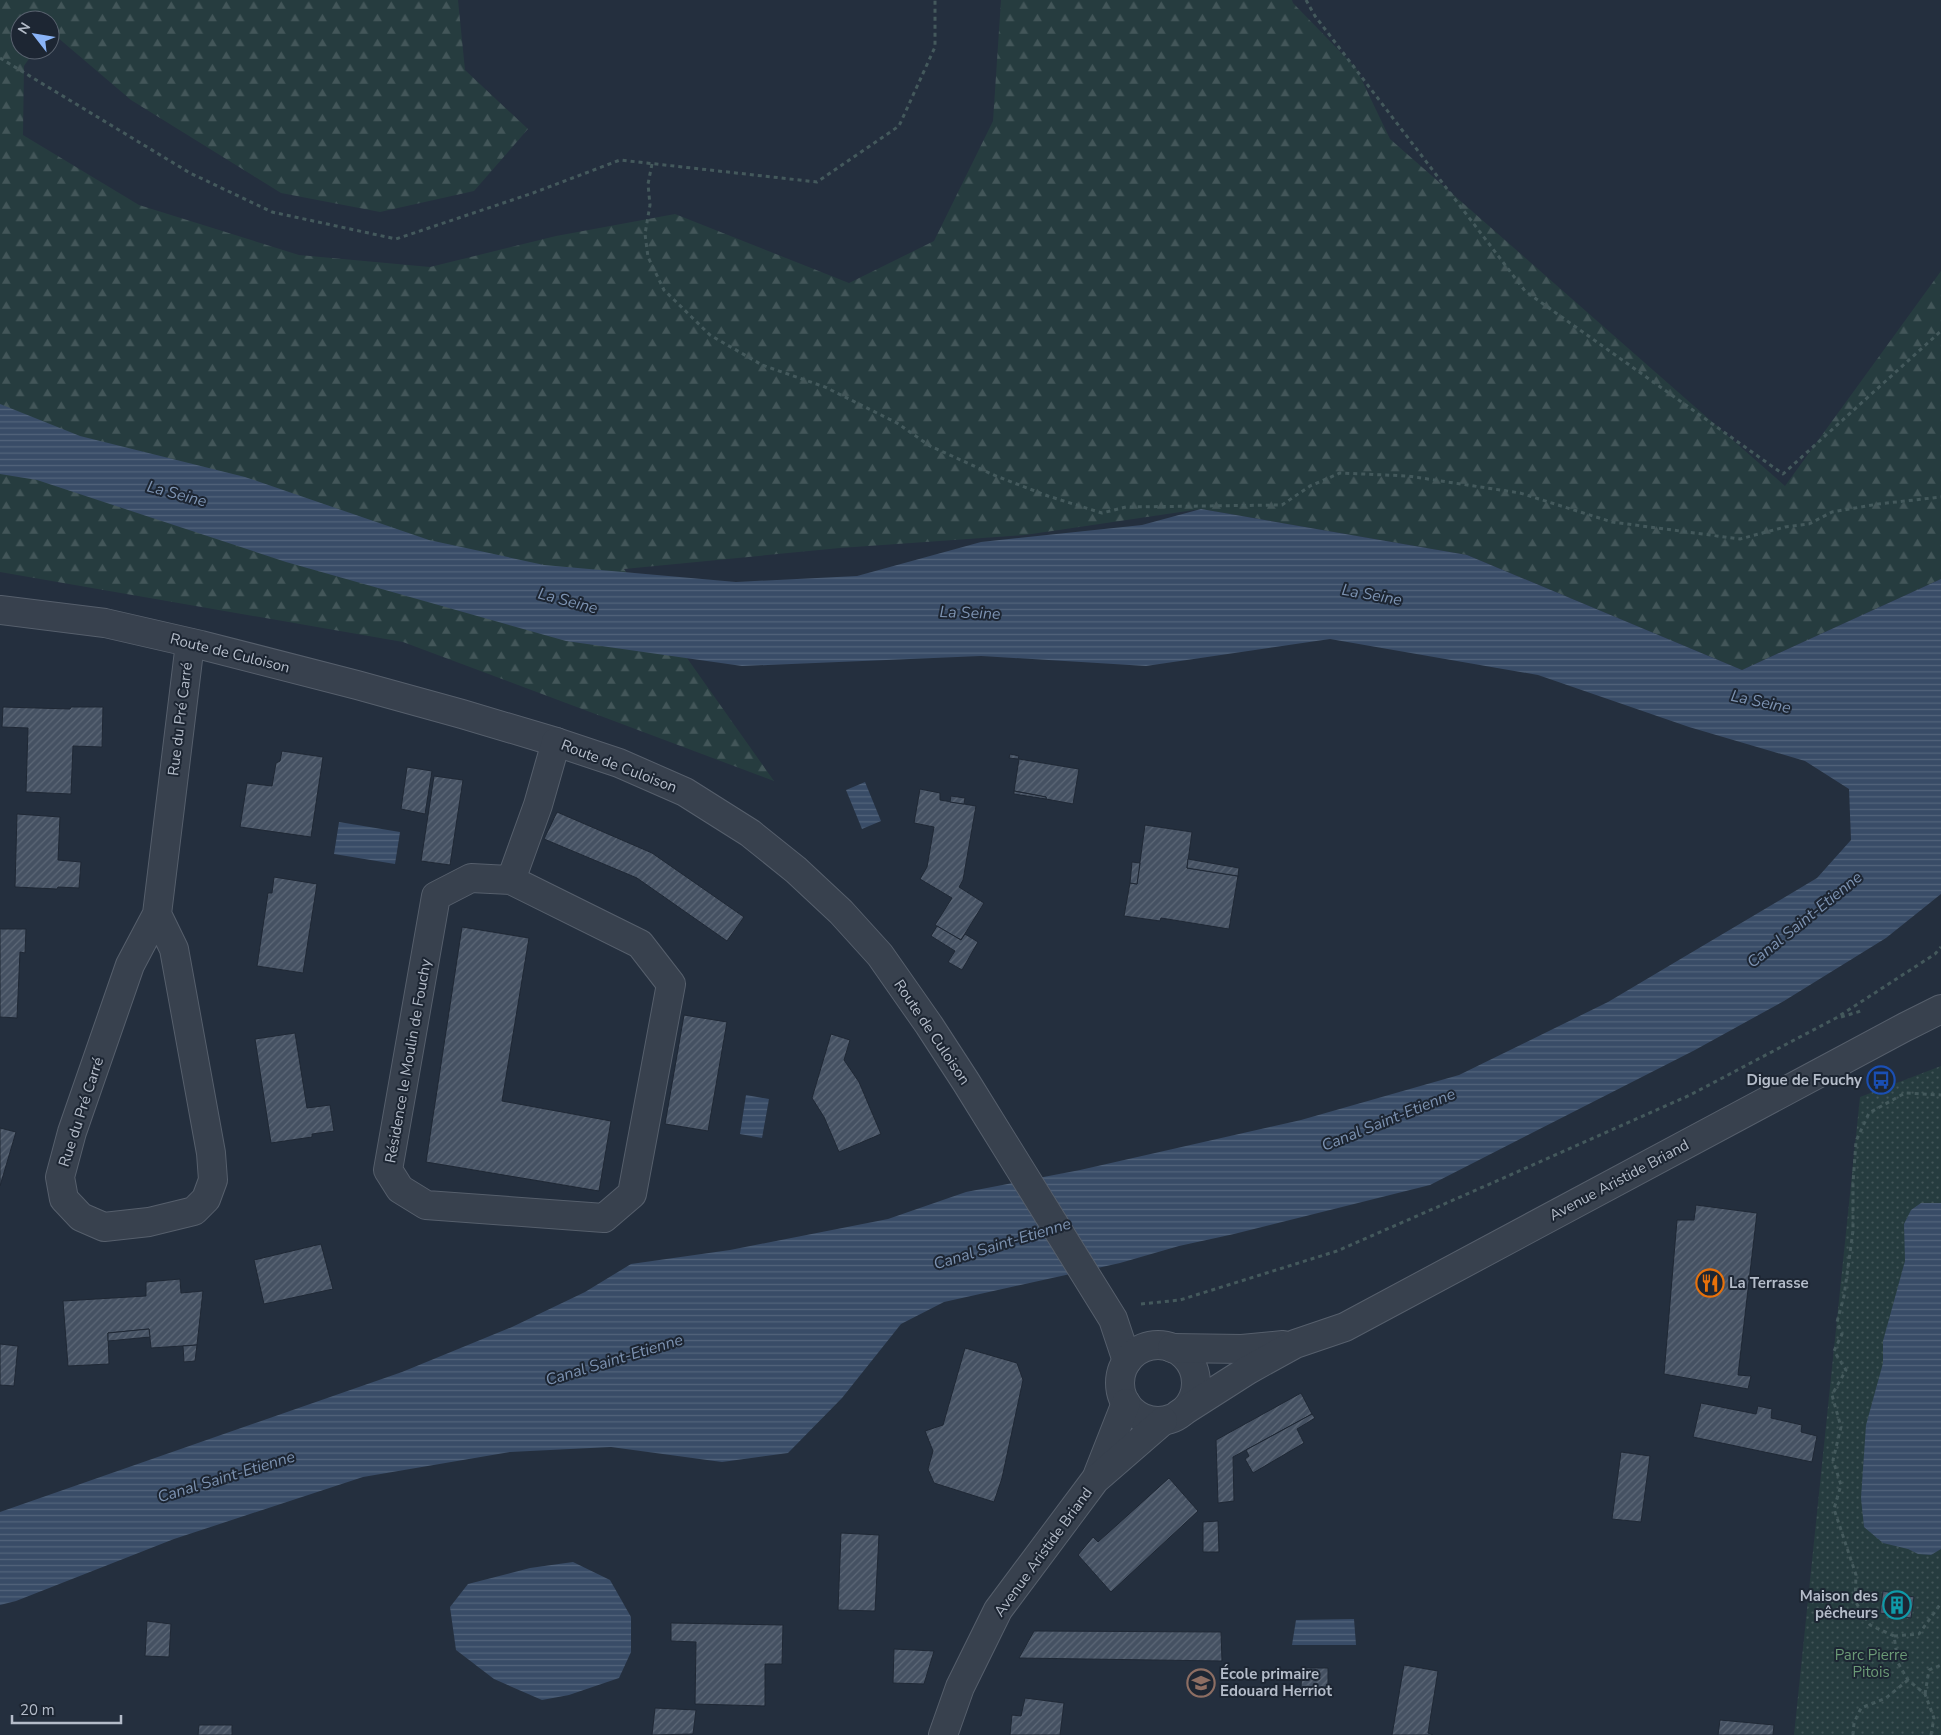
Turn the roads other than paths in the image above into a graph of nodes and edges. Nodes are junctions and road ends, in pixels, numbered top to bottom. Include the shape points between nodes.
1 (0, 610) edge
2 (190, 643) junction
3 (556, 742) junction
4 (511, 880) junction
5 (157, 914) junction
6 (1941, 1010) edge
7 (1108, 1313) junction
8 (1295, 1344) junction
9 (1165, 1346) junction
10 (1127, 1361) junction
11 (1126, 1404) junction
12 (1171, 1417) junction
13 (1095, 1480) junction
14 (943, 1735) edge

1 - 2 street, Route de Culoison via 105,623
2 - 3 street, Route de Culoison via 357,685
2 - 5 street, Rue du Pré Carré
3 - 4 street
3 - 7 street, Route de Culoison via 619,763 685,792 750,833 841,912 880,955 929,1025
4 - 4 street, Résidence le Moulin de Fouchy via 472,878 436,896 388,1170 400,1190 426,1205 604,1218 632,1194 671,984 640,944
5 - 5 street, Rue du Pré Carré via 130,965 72,1132 60,1177 64,1199 81,1217 104,1227 149,1222 194,1211 206,1199 213,1180 211,1153 174,948
6 - 8 street, Avenue Aristide Briand via 1905,1026 1345,1327
7 - 9 street, Route de Culoison via 1139,1336
7 - 10 street, Route de Culoison
8 - 9 street, Avenue Aristide Briand via 1242,1349
8 - 12 street, Avenue Aristide Briand
9 - 10 street, Avenue Aristide Briand via 1141,1349
9 - 12 street, Avenue Aristide Briand via 1179,1351 1189,1361 1196,1381 1189,1404
10 - 11 street via 1120,1380
11 - 12 street via 1148,1420
11 - 13 street, Avenue Aristide Briand
12 - 13 street, Avenue Aristide Briand
13 - 14 street, Avenue Aristide Briand via 998,1610 960,1687

